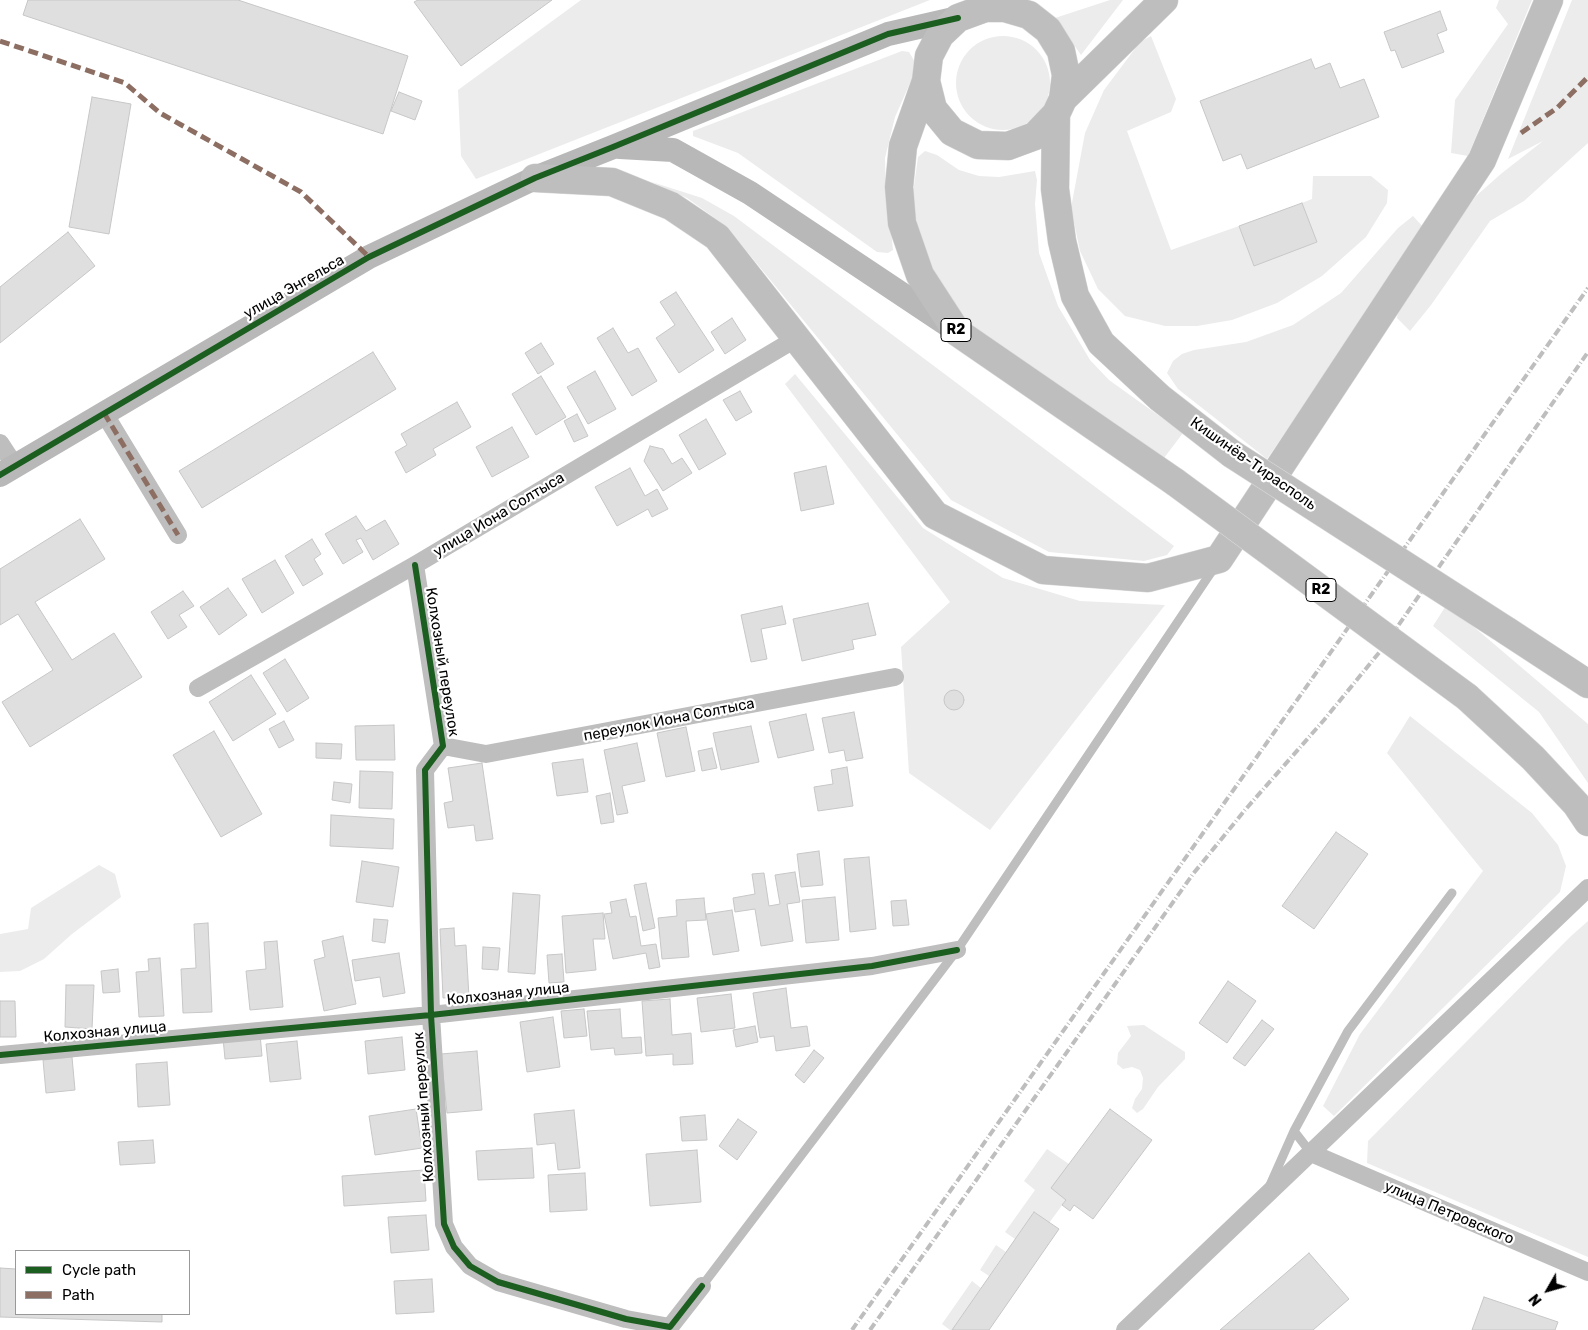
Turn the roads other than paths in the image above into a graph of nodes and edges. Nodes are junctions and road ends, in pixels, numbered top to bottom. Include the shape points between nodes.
1 (1007, 0) edge
2 (1164, 0) edge
3 (1548, 0) edge
4 (969, 13) junction
5 (926, 81) junction
6 (1059, 107) junction
7 (613, 147) junction
8 (534, 178) junction
9 (957, 332) junction
10 (797, 338) junction
11 (104, 412) junction
12 (0, 443) edge
13 (7, 470) edge
14 (178, 535) dead end
15 (1219, 559) junction
16 (415, 565) junction
17 (895, 677) dead end
18 (1588, 684) edge
19 (198, 688) dead end
20 (443, 746) junction
21 (1588, 822) edge
22 (1588, 888) edge
23 (1452, 893) dead end
24 (956, 950) junction
25 (431, 1015) junction
26 (0, 1055) edge
27 (1294, 1131) junction
28 (1311, 1154) junction
29 (1265, 1196) junction
30 (1588, 1272) edge
31 (702, 1286) joint
32 (1126, 1330) edge

1 - 4 main road, R2
2 - 6 main road
3 - 15 main road via 1482,160
4 - 5 main road, R2 via 940,35 929,56
4 - 6 main road via 1005,8 1029,15 1048,30 1061,51 1066,75
4 - 7 street, улица Энгельса via 888,34
5 - 6 main road via 933,109 952,132 978,145 1008,146 1035,136
5 - 9 main road, R2 via 902,146 899,187 902,223 920,275
6 - 18 main road, Кишинёв-Тирасполь, bridge via 1055,189 1062,241 1075,296 1102,344 1160,398 1232,454
7 - 8 street, улица Энгельса
7 - 9 street via 673,150 750,193
8 - 10 main road via 612,182 671,206 717,237
8 - 11 street, улица Энгельса via 369,257
9 - 21 main road, R2, bridge via 1175,482 1467,697 1534,758
10 - 15 main road via 935,515 1043,570 1148,578
10 - 16 street, улица Иона Солтыса
11 - 13 street, улица Энгельса
11 - 14 street
12 - 13 street
15 - 24 lane
16 - 19 street, улица Иона Солтыса
16 - 20 street, Колхозный переулок
17 - 20 street, переулок Иона Солтыса via 486,754
20 - 25 street, Колхозный переулок via 425,770
22 - 28 street
23 - 27 lane via 1348,1031
24 - 25 street, Колхозная улица via 872,966
24 - 31 lane
25 - 26 street, Колхозная улица
25 - 31 street, Колхозный переулок via 444,1224 454,1248 470,1266 498,1282 626,1319 670,1327
27 - 28 lane
27 - 29 lane
28 - 29 street
28 - 30 street, улица Петровского
29 - 32 street

